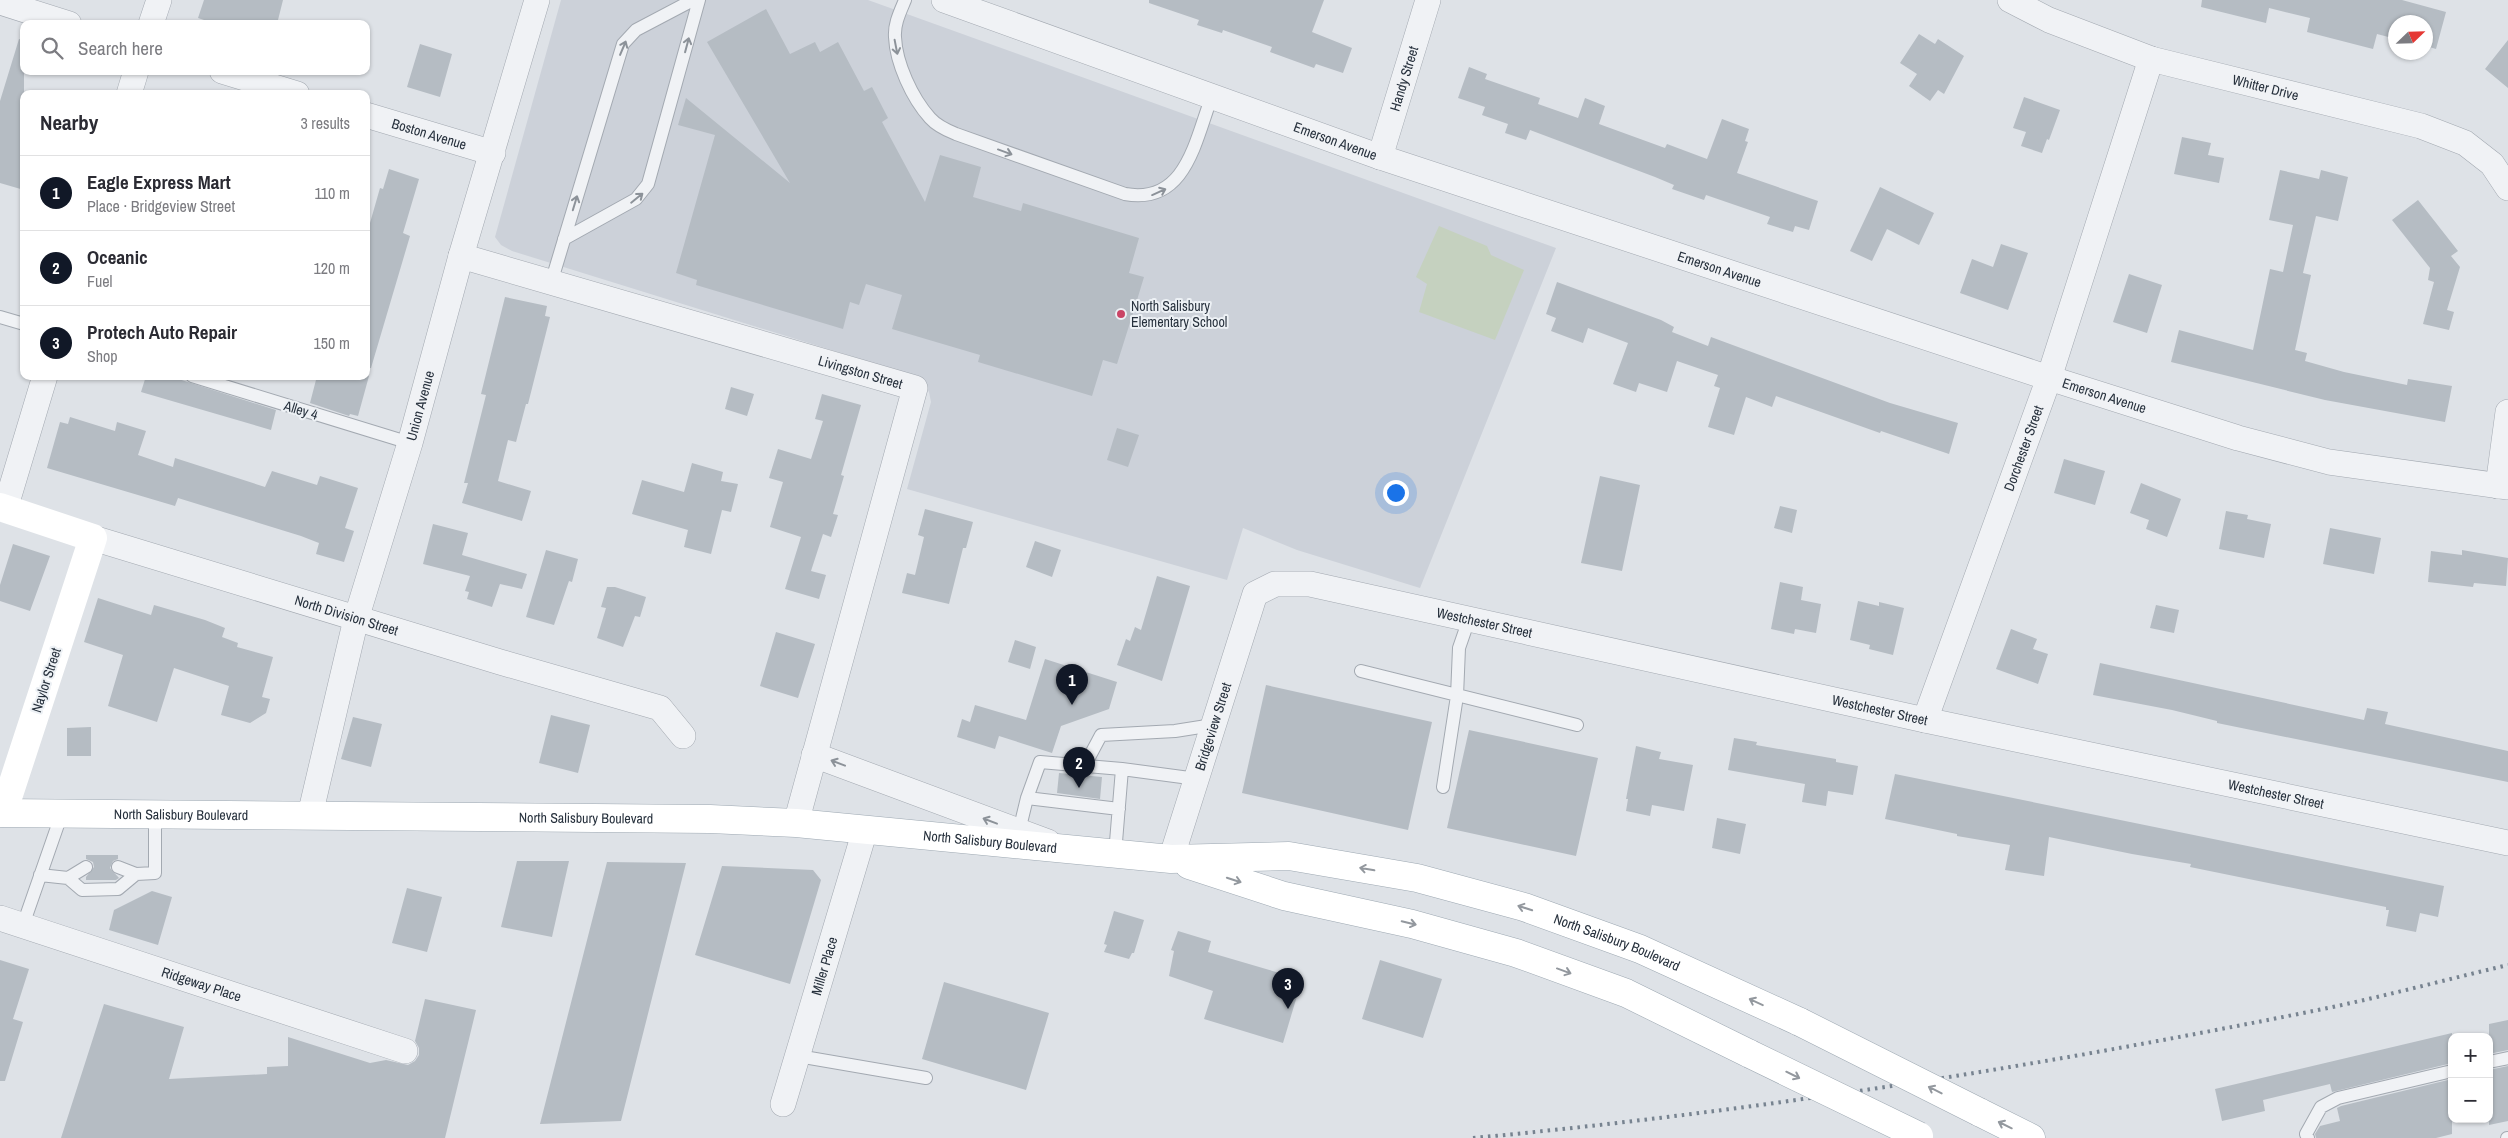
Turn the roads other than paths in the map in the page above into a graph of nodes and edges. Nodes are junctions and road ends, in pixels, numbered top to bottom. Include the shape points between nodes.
1 (159, 0) edge
2 (537, 0) edge
3 (693, 0) edge
4 (699, 0) edge
5 (905, 0) edge
6 (944, 0) edge
7 (1428, 0) edge
8 (2010, 0) edge
9 (0, 2) edge
10 (56, 20) edge
11 (152, 20) edge
12 (2151, 59) junction
13 (135, 75) edge
14 (235, 75) edge
15 (130, 90) edge
16 (284, 90) edge
17 (1212, 96) junction
18 (370, 116) edge
19 (492, 153) junction
20 (1380, 157) junction
21 (2508, 188) edge
22 (564, 239) junction
23 (461, 256) junction
24 (551, 283) junction
25 (0, 317) edge
26 (20, 323) edge
27 (2048, 378) junction
28 (44, 380) edge
29 (205, 380) edge
30 (2508, 412) edge
31 (410, 443) junction
32 (2503, 486) edge
33 (3, 508) edge
34 (93, 538) junction
35 (1255, 594) joint
36 (356, 619) junction
37 (1469, 620) junction
38 (1362, 670) dead end
39 (1457, 696) junction
40 (1925, 720) junction
41 (1214, 725) junction
42 (1577, 725) dead end
43 (683, 736) dead end
44 (814, 754) junction
45 (1085, 765) junction
46 (1122, 769) junction
47 (1197, 779) junction
48 (1444, 787) dead end
49 (1027, 798) junction
50 (1119, 809) junction
51 (62, 814) junction
52 (155, 814) junction
53 (310, 815) junction
54 (1, 816) edge
55 (796, 823) junction
56 (865, 830) junction
57 (1019, 831) junction
58 (2508, 843) edge
59 (1069, 850) junction
60 (1115, 854) junction
61 (1171, 859) junction
62 (86, 867) dead end
63 (118, 867) dead end
64 (136, 874) junction
65 (40, 875) junction
66 (68, 878) junction
67 (12, 921) edge
68 (405, 1051) dead end
69 (798, 1056) junction
70 (2508, 1058) edge
71 (2493, 1061) edge
72 (2448, 1072) edge
73 (926, 1078) dead end
74 (783, 1104) dead end
75 (1921, 1137) edge
76 (2031, 1138) edge
77 (2308, 1138) edge

1 - 11 street
2 - 19 street, Union Avenue
22 -> 3 lane via 623,44 643,26
22 -> 4 lane via 636,199 648,184
5 -> 17 lane via 896,21 896,50 919,102 935,123 956,134 1125,194 1142,197 1156,194 1177,179
6 - 17 street, Emerson Avenue
7 - 20 street, Handy Street
8 - 12 street, Whitter Drive via 2049,20
9 - 10 street
12 - 21 street, Whitter Drive via 2421,126 2465,143 2492,164
12 - 27 street, Dorchester Street
13 - 15 street
14 - 16 street
17 - 20 street, Emerson Avenue
18 - 19 street, Boston Avenue
19 - 23 street, Union Avenue
20 - 27 street, Emerson Avenue
22 - 24 lane
23 - 24 street, Livingston Street
23 - 31 street, Union Avenue
24 - 44 street, Livingston Street via 915,388
25 - 26 lane
27 - 32 street, Emerson Avenue via 2238,438 2329,462
27 - 40 street, Dorchester Street
28 - 33 street
29 - 31 lane, Alley 4
30 - 32 street
31 - 36 street, Union Avenue
33 - 34 main road, North Division Street
34 - 36 street, North Division Street
34 - 54 main road, Naylor Street
35 - 37 street, Westchester Street via 1275,584 1310,584
35 - 41 street, Bridgeview Street
36 - 43 street, North Division Street via 660,708
36 - 53 street, Union Avenue
37 - 39 lane via 1459,648
37 - 40 street, Westchester Street
38 - 39 lane
39 - 42 lane
39 - 48 lane
40 - 58 street, Westchester Street
41 - 45 lane via 1102,735
41 - 47 street, Bridgeview Street
44 - 55 street, Livingston Street
57 -> 44 street
45 - 46 lane
45 - 49 lane via 1040,762
46 - 47 lane
46 - 50 lane
47 - 61 street, Bridgeview Street
49 - 50 lane
49 - 57 lane
50 - 60 lane
51 - 52 main road, North Salisbury Boulevard
51 - 54 main road, North Salisbury Boulevard
51 - 65 lane
52 - 53 main road, North Salisbury Boulevard
52 - 64 lane via 155,873
53 - 55 main road, North Salisbury Boulevard via 710,819
55 - 56 main road, North Salisbury Boulevard
56 - 59 main road, North Salisbury Boulevard
56 - 69 street, Miller Place
57 - 59 street
59 - 60 main road, North Salisbury Boulevard
60 - 61 main road, North Salisbury Boulevard
61 -> 75 main road, North Salisbury Boulevard, bridge via 1284,896 1412,924 1516,953 1626,994
76 -> 61 main road, North Salisbury Boulevard, bridge via 1800,1022 1640,949 1524,907 1416,878 1289,856
62 - 66 lane
63 - 64 lane
64 - 66 lane via 118,889 82,890
65 - 66 lane
65 - 67 lane
67 - 68 street, Ridgeway Place
69 - 73 lane
69 - 74 street, Miller Place
70 - 71 lane
72 - 77 lane via 2338,1098 2322,1107 2306,1134

